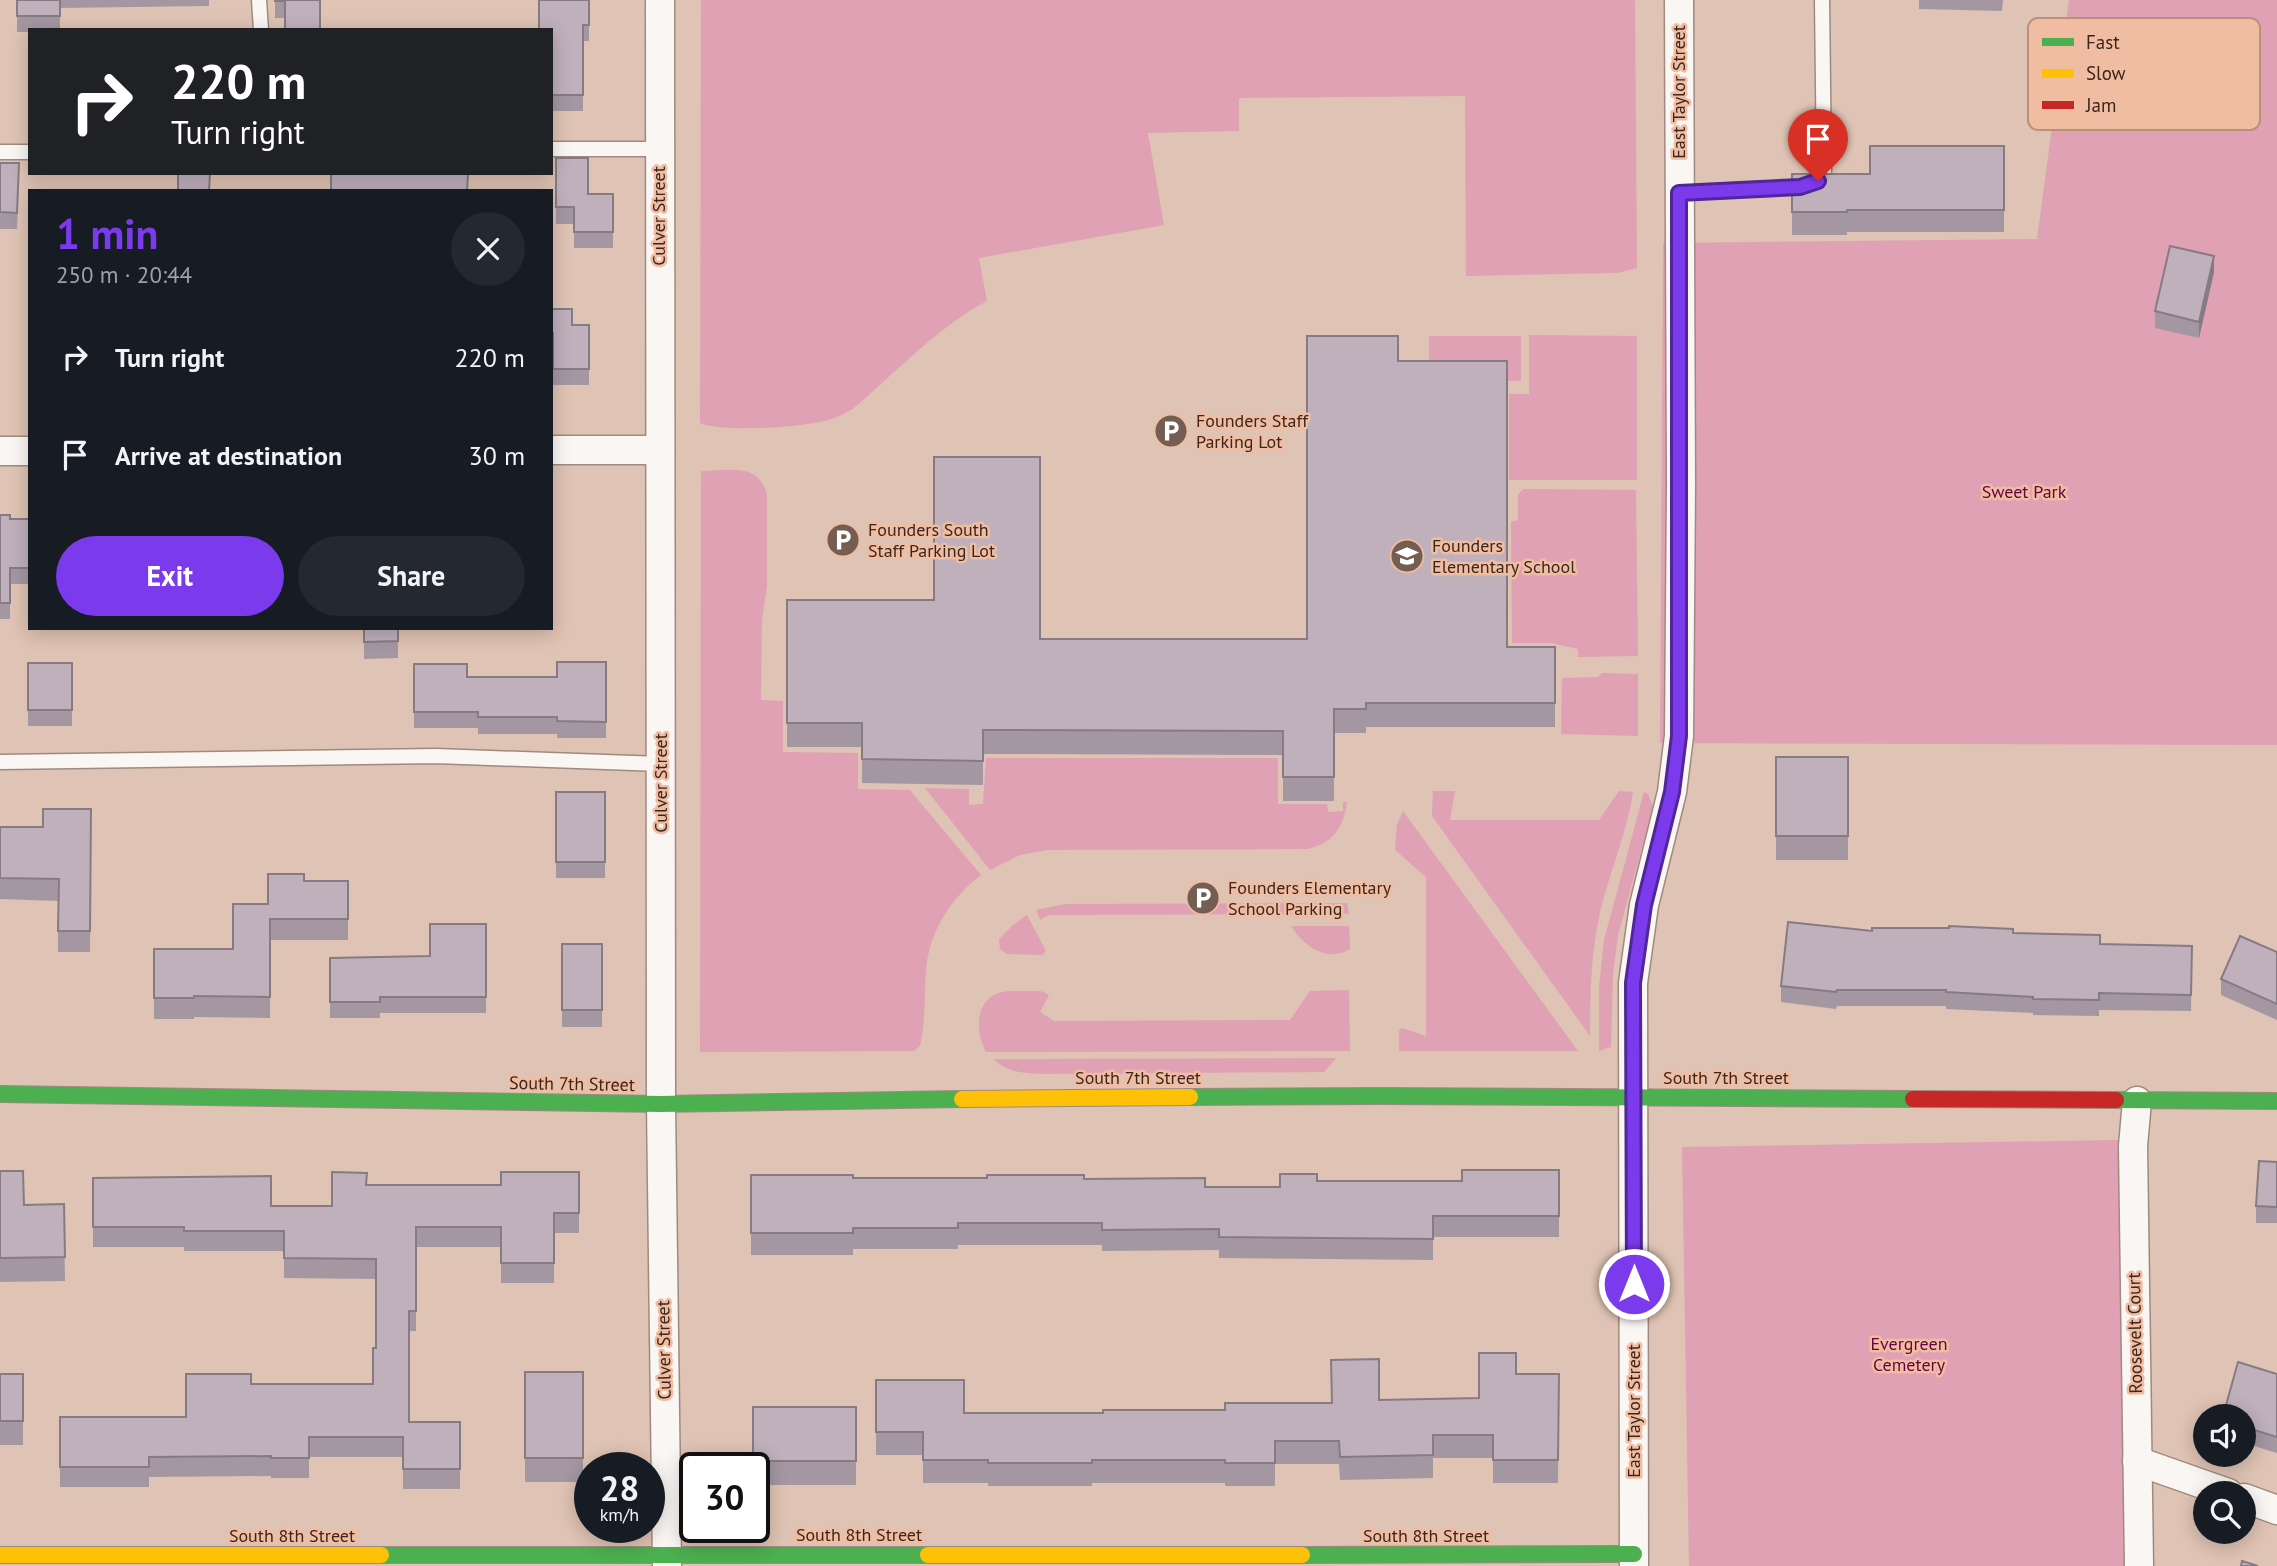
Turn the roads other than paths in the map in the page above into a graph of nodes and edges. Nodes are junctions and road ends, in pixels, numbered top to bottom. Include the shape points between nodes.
1 (259, 0) edge
2 (660, 0) edge
3 (1679, 0) edge
4 (1822, 0) edge
5 (261, 28) edge
6 (553, 149) edge
7 (659, 149) junction
8 (0, 152) edge
9 (28, 152) edge
10 (1679, 193) junction
11 (553, 450) edge
12 (660, 450) junction
13 (0, 451) edge
14 (28, 451) edge
15 (0, 762) edge
16 (661, 764) junction
17 (0, 1094) edge
18 (1634, 1097) junction
19 (2137, 1101) junction
20 (2277, 1101) edge
21 (661, 1104) junction
22 (2137, 1461) junction
23 (2194, 1481) edge
24 (2256, 1502) edge
25 (2277, 1510) edge
26 (0, 1555) edge
27 (667, 1560) edge
28 (1634, 1560) edge
29 (226, 1561) edge
30 (1173, 1561) edge
31 (2139, 1566) edge

1 - 5 lane
2 - 7 street, Culver Street
3 - 10 street, East Taylor Street
4 - 10 lane via 1824,171 1818,181 1800,187
6 - 7 lane
7 - 12 street, Culver Street
8 - 9 lane
10 - 18 street, East Taylor Street via 1679,736 1633,983
11 - 12 street
12 - 16 street, Culver Street
13 - 14 street
15 - 16 lane via 436,756
16 - 21 street, Culver Street
17 - 21 street, South 7th Street
18 - 19 street, South 7th Street
18 - 21 street, South 7th Street
18 - 28 street, East Taylor Street
19 - 20 street, South 7th Street
19 - 22 street, Roosevelt Court via 2133,1146
21 - 27 street, Culver Street
22 - 23 street
22 - 31 street, Roosevelt Court
24 - 25 street
26 - 29 street, South 8th Street
27 - 29 street, South 8th Street
27 - 30 street, South 8th Street
28 - 30 street, South 8th Street

